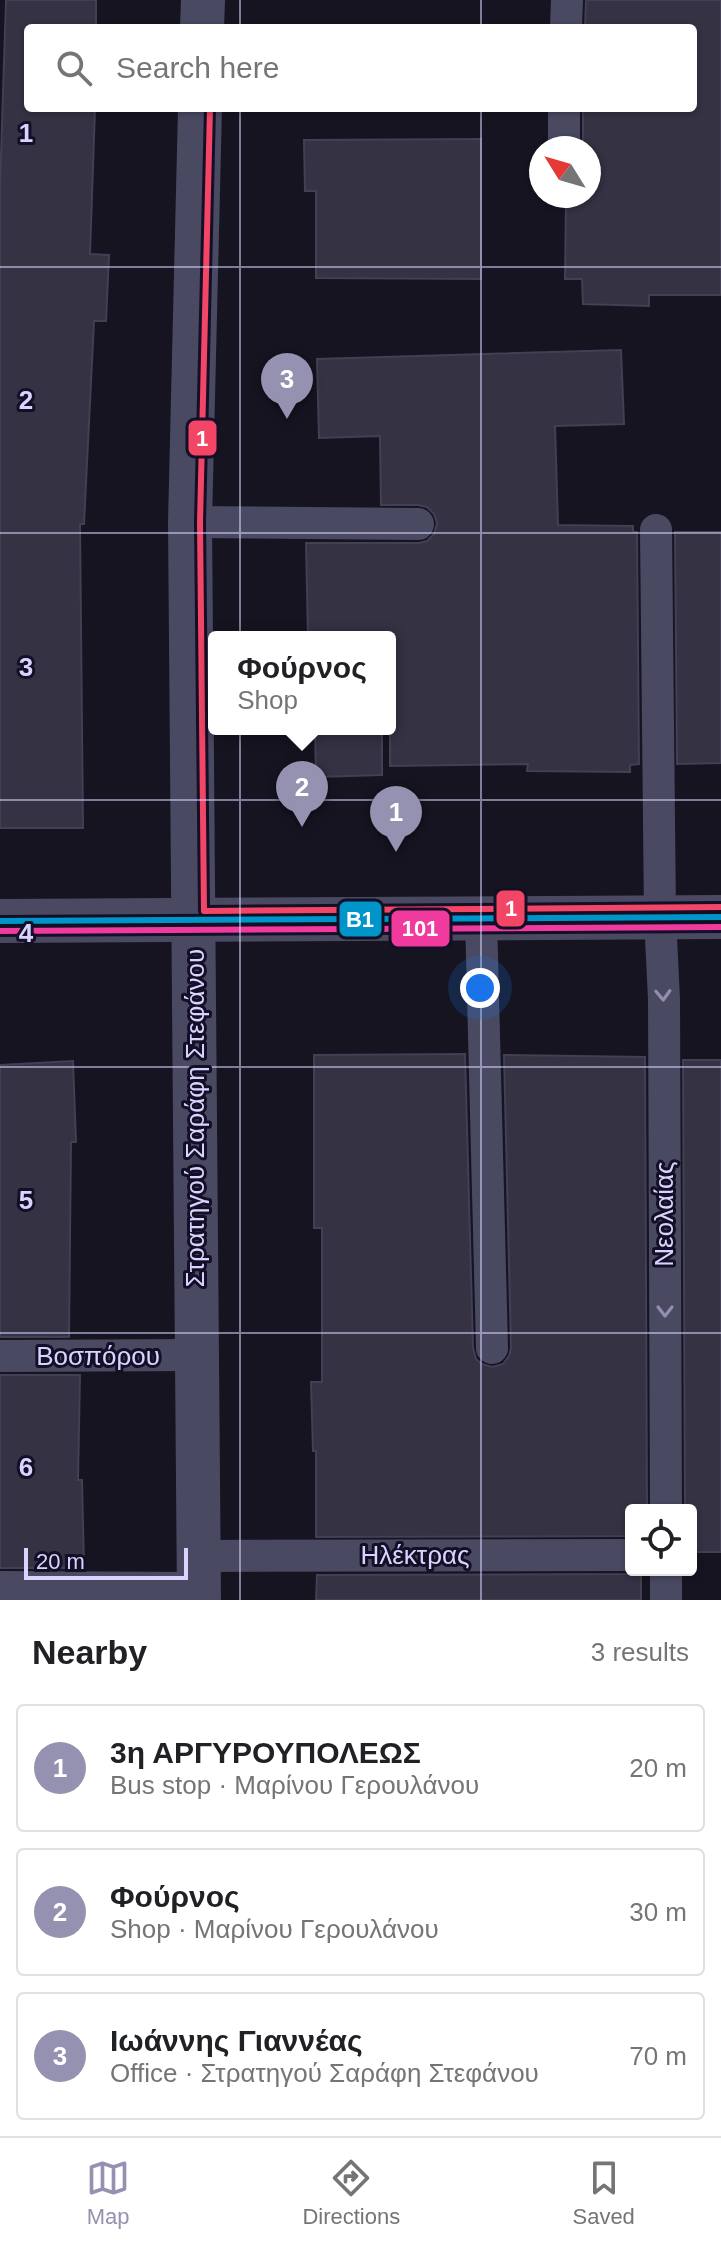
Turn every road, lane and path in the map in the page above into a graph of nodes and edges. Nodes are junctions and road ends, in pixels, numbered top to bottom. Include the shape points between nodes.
1 (203, 0) edge
2 (567, 0) edge
3 (202, 24) edge
4 (566, 24) edge
5 (200, 112) edge
6 (564, 112) edge
7 (564, 136) edge
8 (190, 522) junction
9 (418, 524) dead end
10 (656, 530) dead end
11 (660, 917) junction
12 (721, 917) edge
13 (481, 918) junction
14 (0, 921) edge
15 (194, 921) junction
16 (492, 1348) dead end
17 (196, 1355) junction
18 (0, 1356) edge
19 (666, 1504) edge
20 (625, 1555) edge
21 (666, 1576) edge
22 (199, 1581) edge
23 (0, 1587) edge
24 (666, 1600) edge

1 - 3 street
2 - 4 lane
5 - 8 street, Στρατηγού Σαράφη Στεφάνου
6 - 7 lane
8 - 9 lane
8 - 15 street, Στρατηγού Σαράφη Στεφάνου
10 - 11 lane, Νεολαίας
11 - 12 street
11 - 13 street
11 -> 19 lane, Νεολαίας
13 - 15 street
13 - 16 lane
14 - 15 street
15 - 17 street, Στρατηγού Σαράφη Στεφάνου
17 - 18 lane, Βοσπόρου
17 - 22 street, Στρατηγού Σαράφη Στεφάνου
20 - 22 lane, Ηλέκτρας
21 - 24 lane
22 - 23 lane, Ηλέκτρας

